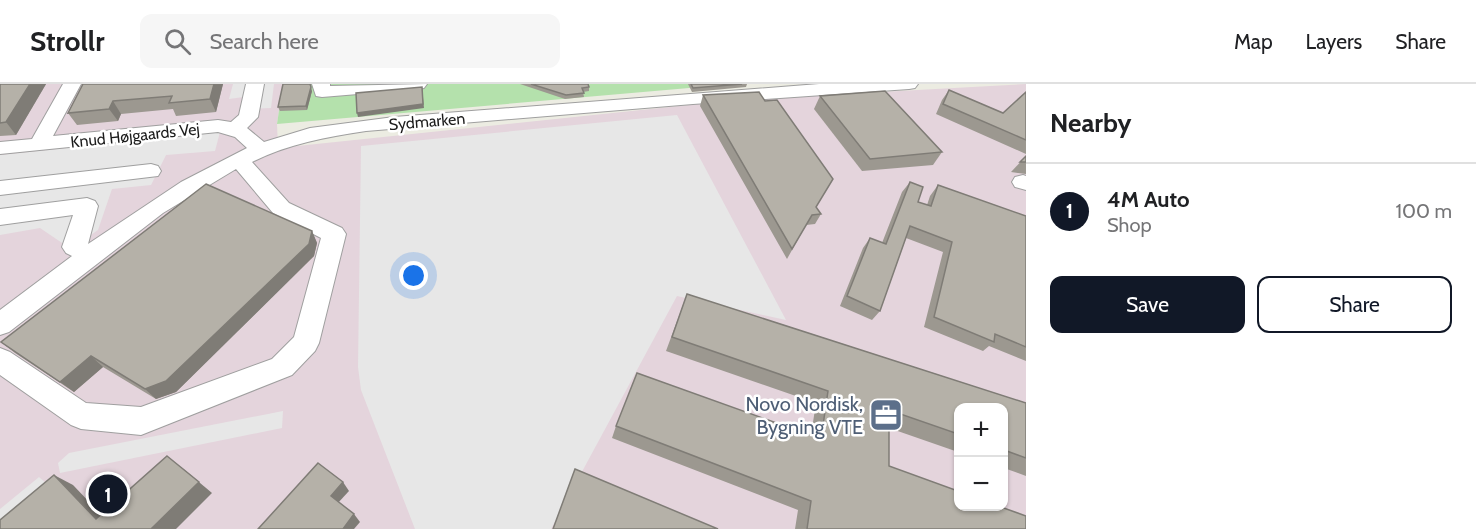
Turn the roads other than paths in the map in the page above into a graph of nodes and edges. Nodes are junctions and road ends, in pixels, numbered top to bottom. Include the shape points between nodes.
1 (72, 84) edge
2 (255, 84) edge
3 (321, 84) edge
4 (418, 84) edge
5 (909, 84) edge
6 (836, 86) edge
7 (203, 128) junction
8 (236, 128) junction
9 (158, 132) junction
10 (112, 137) junction
11 (65, 142) junction
12 (39, 144) junction
13 (9, 147) edge
14 (196, 150) dead end
15 (250, 155) junction
16 (52, 167) dead end
17 (101, 170) junction
18 (1, 180) edge
19 (87, 206) junction
20 (0, 217) edge
21 (91, 256) junction
22 (4, 316) edge
23 (0, 360) edge

1 - 12 street
2 - 8 street via 248,117
3 - 4 street via 322,92
5 - 6 street, Sydmarken
6 - 15 street, Sydmarken via 357,128 315,134
7 - 8 street, Knud Højgaards Vej
7 - 9 street, Knud Højgaards Vej
7 - 14 street
8 - 15 street via 248,134
9 - 10 street, Knud Højgaards Vej
9 - 17 street via 150,164
10 - 11 street, Knud Højgaards Vej
10 - 17 street
11 - 12 street, Knud Højgaards Vej
11 - 16 street
12 - 13 street, Knud Højgaards Vej
13 - 18 street
15 - 21 street, Sydmarken via 178,191
15 - 23 street via 281,208 334,234 306,344 282,367 141,421 81,416
17 - 18 street
17 - 19 street
19 - 20 street
19 - 21 street via 74,247
21 - 22 street, Sydmarken

